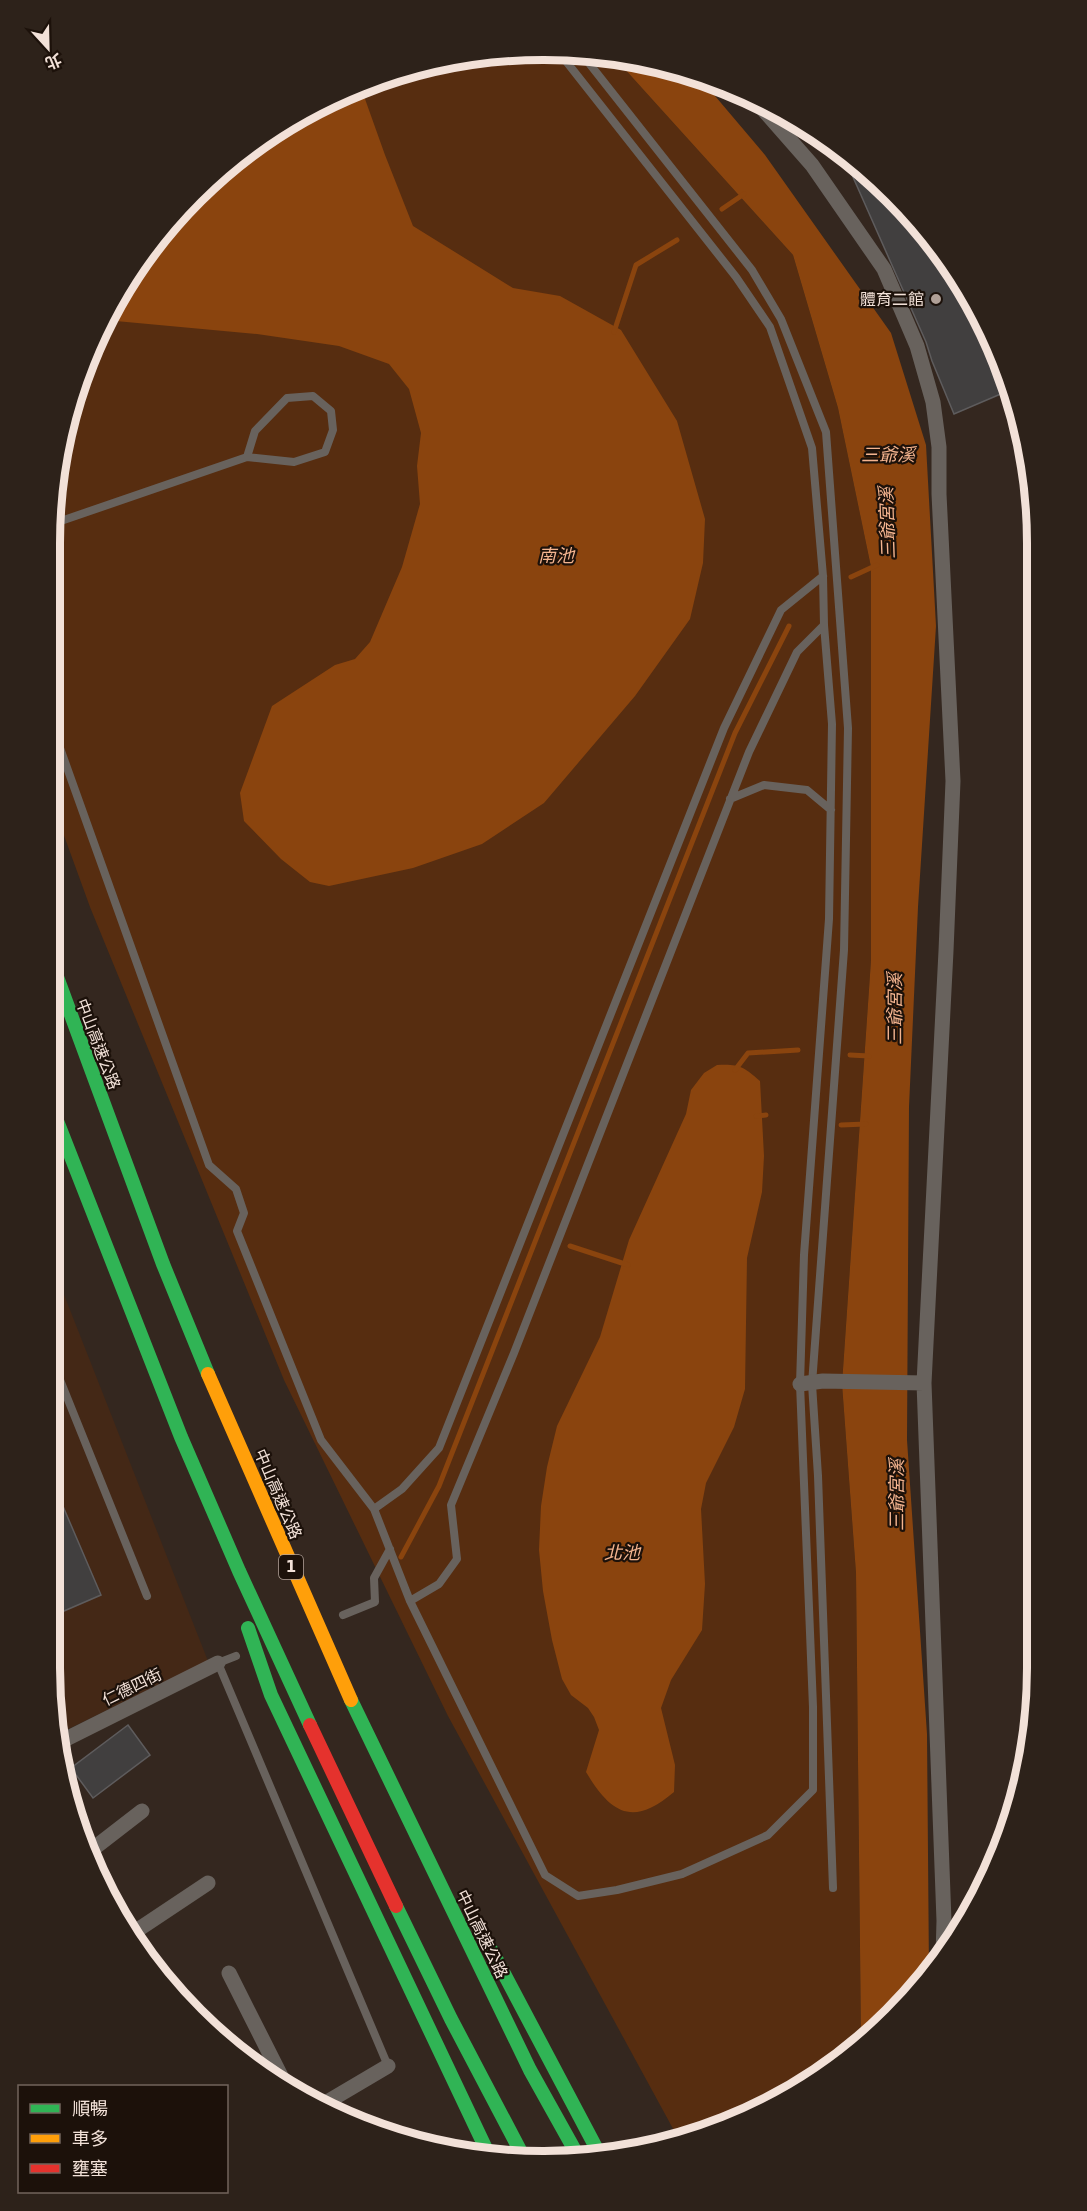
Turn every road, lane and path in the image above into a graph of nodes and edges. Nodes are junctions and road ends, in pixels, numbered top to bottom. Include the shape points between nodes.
1 (566, 61) edge
2 (588, 62) edge
3 (770, 117) edge
4 (247, 457) junction
5 (61, 521) edge
6 (824, 576) junction
7 (824, 625) junction
8 (60, 748) edge
9 (730, 799) junction
10 (831, 810) junction
11 (60, 985) edge
12 (60, 1129) edge
13 (60, 1380) edge
14 (919, 1382) junction
15 (811, 1383) junction
16 (182, 1440) junction
17 (374, 1509) junction
18 (390, 1548) junction
19 (147, 1596) dead end
20 (410, 1601) junction
21 (343, 1615) dead end
22 (236, 1656) dead end
23 (218, 1664) junction
24 (334, 1665) junction
25 (65, 1739) edge
26 (399, 1767) dead end
27 (142, 1811) dead end
28 (95, 1847) edge
29 (208, 1884) dead end
30 (833, 1888) dead end
31 (137, 1930) edge
32 (943, 1939) edge
33 (488, 1942) dead end
34 (229, 1973) dead end
35 (388, 2066) joint
36 (279, 2072) edge
37 (329, 2101) edge
38 (485, 2148) edge
39 (596, 2148) edge
40 (520, 2150) edge
41 (575, 2150) edge

1 - 6 lane via 736,277 770,327 812,448
2 - 15 lane via 752,270 781,319 826,432 848,740 843,950
3 - 14 street via 812,165 884,269 917,346 933,402 939,447 953,781
4 - 4 lane via 255,431 287,398 313,396 331,411 333,430 325,452 294,462
4 - 5 lane
6 - 7 lane
6 - 17 lane via 782,610 724,729 439,1448 402,1489
7 - 9 lane via 797,652
7 - 10 lane via 832,724
8 - 17 lane via 210,1165 236,1189 244,1213 237,1231 321,1440
9 - 10 lane via 764,785 807,790
9 - 20 lane via 451,1505 457,1559 439,1584
10 - 15 lane via 829,919 804,1255
11 - 24 highway, 中山高速公路 / 1 via 163,1264
12 - 16 highway
13 - 19 lane
14 - 15 street
14 - 32 street
15 - 20 lane via 813,1790 768,1835 682,1874 617,1890 578,1896 545,1875
15 - 30 lane
16 - 38 highway via 272,1695
16 - 40 highway via 290,1684 394,1903
17 - 18 lane
18 - 20 lane
18 - 21 lane via 374,1578 375,1602
22 - 23 lane
23 - 25 street, 仁德四街
23 - 35 lane
24 - 26 highway
24 - 41 highway, 中山高速公路 / 1 via 530,2070
27 - 28 street
29 - 31 street
33 - 39 highway
34 - 36 street
35 - 37 street

